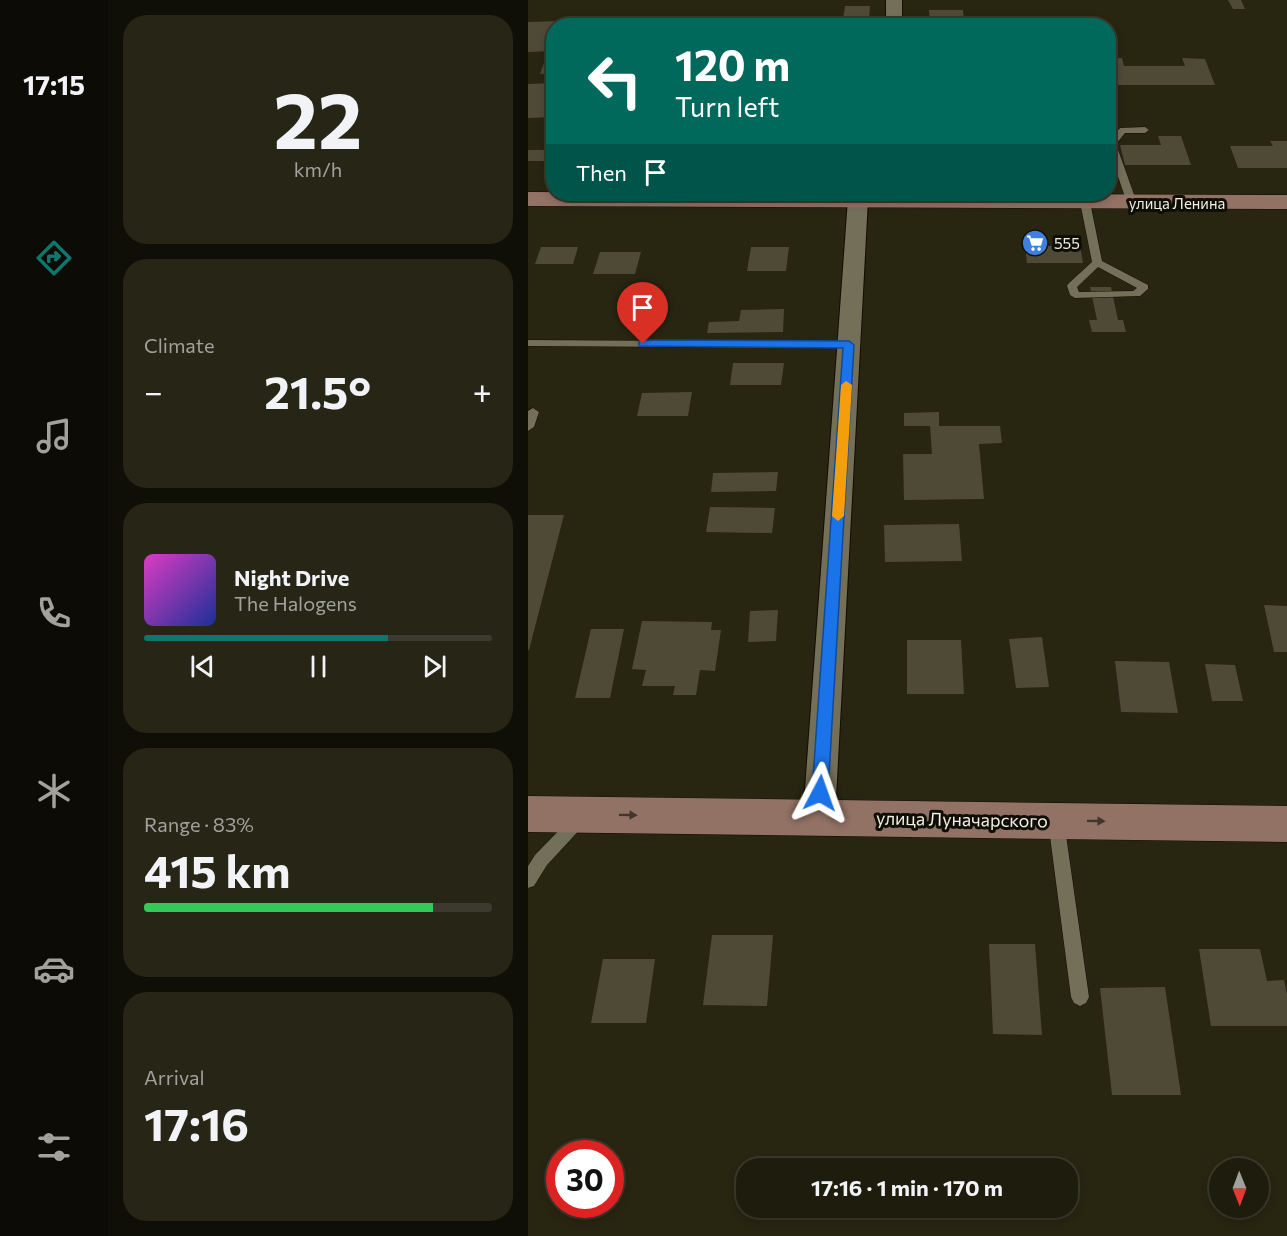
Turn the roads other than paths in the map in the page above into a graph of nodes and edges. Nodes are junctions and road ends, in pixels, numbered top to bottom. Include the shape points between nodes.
1 (894, 0) edge
2 (894, 18) edge
3 (1145, 130) dead end
4 (1116, 139) edge
5 (1116, 156) edge
6 (528, 199) edge
7 (546, 199) edge
8 (858, 201) edge
9 (1047, 201) edge
10 (1085, 202) junction
11 (1287, 202) edge
12 (1132, 203) junction
13 (1098, 263) junction
14 (528, 344) edge
15 (849, 345) junction
16 (533, 412) dead end
17 (528, 427) edge
18 (528, 814) edge
19 (584, 814) junction
20 (819, 817) junction
21 (1056, 821) junction
22 (1287, 824) edge
23 (528, 880) edge
24 (1080, 997) dead end

1 - 2 street
3 - 4 lane via 1123,130
5 - 12 lane
6 - 7 main road, улица Ленина
8 - 15 street
9 - 10 main road, улица Ленина
10 - 12 main road, улица Ленина
10 - 13 lane
11 - 12 main road, улица Ленина
13 - 13 lane via 1072,286 1075,295 1136,294 1144,287
14 - 15 lane
15 - 20 street
16 - 17 lane
18 - 19 main road, улица Луначарского
19 -> 20 main road, улица Луначарского
19 - 23 lane via 541,860
20 - 21 main road, улица Луначарского
21 -> 22 main road, улица Луначарского
21 - 24 lane

